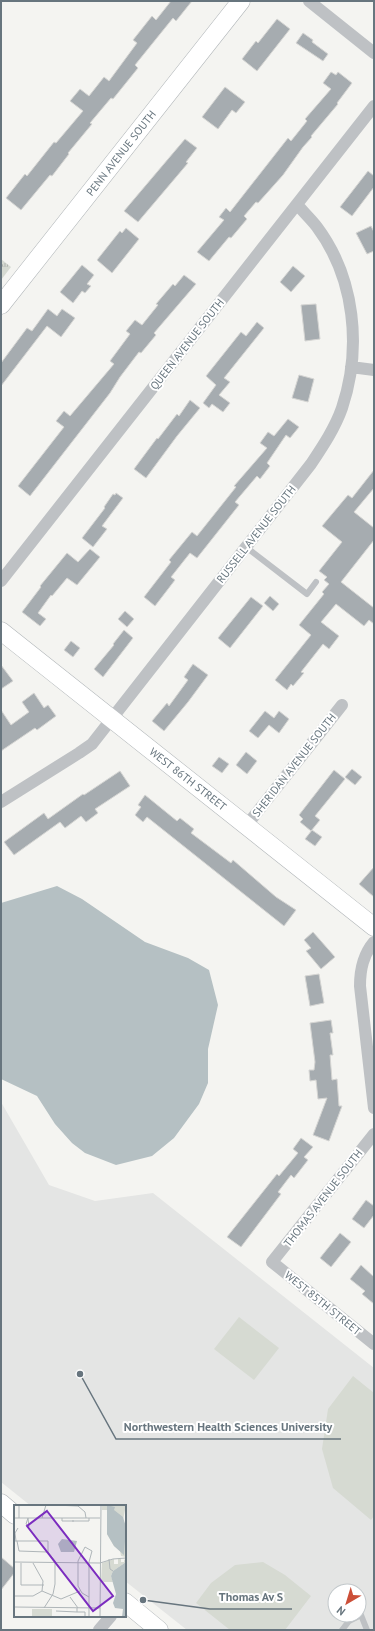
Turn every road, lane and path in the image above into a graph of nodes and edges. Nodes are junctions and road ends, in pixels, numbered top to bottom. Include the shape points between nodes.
1 (241, 1) edge
2 (309, 1) edge
3 (374, 53) edge
4 (374, 106) edge
5 (297, 204) junction
6 (1, 305) edge
7 (351, 368) junction
8 (374, 370) edge
9 (246, 547) junction
10 (1, 581) edge
11 (316, 582) dead end
12 (1, 631) edge
13 (342, 705) dead end
14 (112, 719) junction
15 (1, 802) edge
16 (247, 825) junction
17 (374, 927) edge
18 (374, 942) edge
19 (374, 1108) edge
20 (374, 1134) edge
21 (272, 1262) joint
22 (374, 1344) edge
23 (1, 1503) edge
24 (14, 1513) edge
25 (126, 1603) edge
26 (110, 1617) edge
27 (100, 1630) edge
28 (160, 1630) edge
29 (342, 1630) edge
30 (367, 1630) edge

1 - 6 street, PENN AVENUE SOUTH
2 - 3 street
4 - 5 street, QUEEN AVENUE SOUTH
5 - 7 street, RUSSELL AVENUE SOUTH via 334,256 345,285 352,316
5 - 10 street, QUEEN AVENUE SOUTH
7 - 8 street
7 - 9 street, RUSSELL AVENUE SOUTH via 342,409 328,438 311,464
9 - 11 lane via 306,594
9 - 14 street, RUSSELL AVENUE SOUTH
12 - 14 street, WEST 86TH STREET
13 - 16 street, SHERIDAN AVENUE SOUTH
14 - 15 street, RUSSELL AVENUE SOUTH via 86,749
14 - 16 street, WEST 86TH STREET
16 - 17 street, WEST 86TH STREET
18 - 19 street via 364,958 360,986
20 - 21 street, THOMAS AVENUE SOUTH
21 - 22 street, WEST 85TH STREET
23 - 24 street
25 - 28 street
26 - 27 street
29 - 30 lane via 349,1621 361,1615

